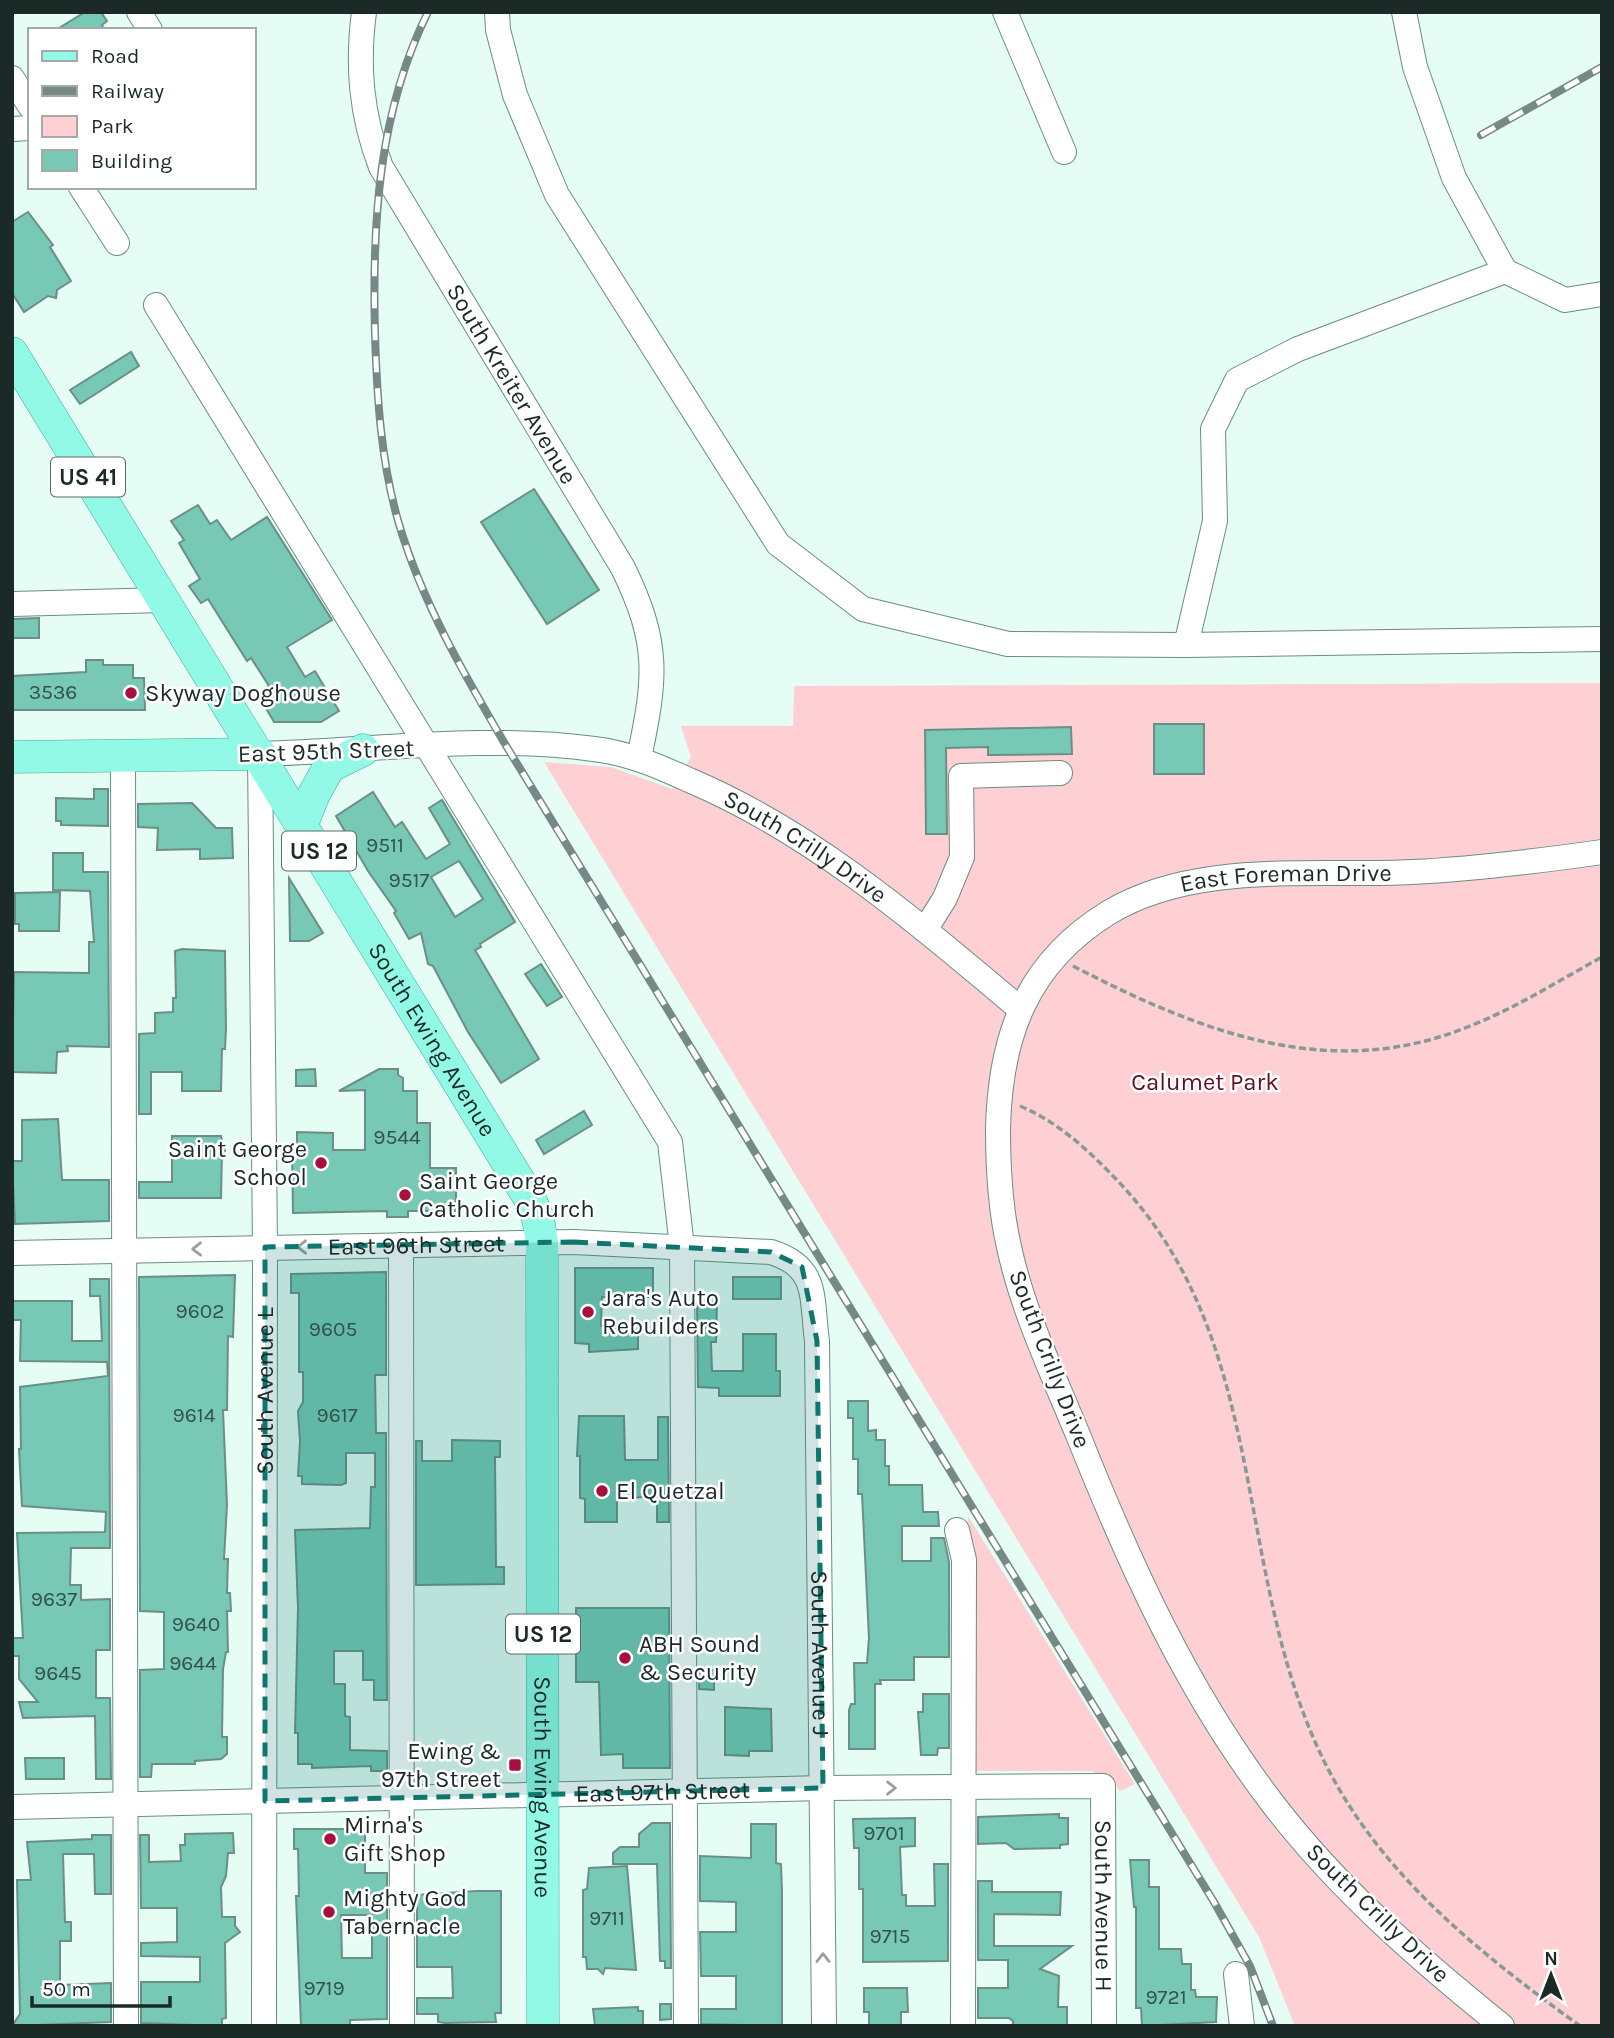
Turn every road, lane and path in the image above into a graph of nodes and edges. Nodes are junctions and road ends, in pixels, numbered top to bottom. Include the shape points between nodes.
1 (139, 12) edge
2 (364, 12) edge
3 (497, 12) edge
4 (1005, 12) edge
5 (1404, 12) edge
6 (148, 28) edge
7 (12, 78) edge
8 (28, 103) edge
9 (1064, 152) dead end
10 (82, 189) edge
11 (117, 243) dead end
12 (1504, 271) junction
13 (1602, 294) edge
14 (156, 305) dead end
15 (12, 353) edge
16 (164, 600) junction
17 (12, 604) edge
18 (1602, 639) edge
19 (1186, 645) junction
20 (429, 747) junction
21 (363, 750) junction
22 (260, 754) junction
23 (123, 756) junction
24 (12, 757) edge
25 (639, 758) junction
26 (1060, 773) dead end
27 (302, 824) junction
28 (1602, 852) edge
29 (925, 930) junction
30 (1057, 957) junction
31 (1602, 957) edge
32 (1019, 1008) junction
33 (1020, 1106) dead end
34 (542, 1242) junction
35 (401, 1245) junction
36 (265, 1247) junction
37 (682, 1247) junction
38 (124, 1251) junction
39 (12, 1253) edge
40 (809, 1281) joint
41 (957, 1530) dead end
42 (1103, 1786) joint
43 (964, 1787) junction
44 (823, 1788) junction
45 (686, 1791) junction
46 (543, 1795) junction
47 (401, 1798) junction
48 (265, 1801) junction
49 (125, 1804) junction
50 (12, 1807) edge
51 (1236, 1974) dead end
52 (126, 2026) edge
53 (264, 2026) edge
54 (401, 2026) edge
55 (544, 2026) edge
56 (686, 2026) edge
57 (824, 2026) edge
58 (963, 2026) edge
59 (1104, 2026) edge
60 (1242, 2026) edge
61 (1502, 2026) edge
62 (1580, 2026) edge

1 - 6 street
2 - 25 street, South Kreiter Avenue via 359,50 361,93 381,167 642,606 654,664
3 - 19 street via 515,94 557,195 778,544 863,609 1007,644
4 - 9 street
5 - 12 street via 1415,67 1454,178
7 - 8 street
10 - 11 street
12 - 13 street via 1565,300
12 - 19 street via 1298,349 1237,380 1213,429 1215,521
14 - 20 street
15 - 16 main road, South Ewing Avenue / US 41
16 - 17 street
16 - 22 main road, South Ewing Avenue / US 41
18 - 19 street
20 - 21 street, East 95th Street
20 - 25 street, East 95th Street via 555,745
20 - 37 street via 670,1142
21 - 22 street, East 95th Street
21 - 27 main road via 329,767
22 - 23 main road, East 95th Street
22 - 27 main road, South Ewing Avenue / US 12
22 - 36 street, South Avenue L
23 - 24 main road, East 95th Street
23 - 38 street
25 - 29 street, South Crilly Drive via 726,796 815,847
26 - 29 street via 961,776 962,857
27 - 34 main road, South Ewing Avenue / US 12 via 530,1199
28 - 30 street, East Foreman Drive via 1416,872 1224,876 1192,881 1107,914
29 - 32 street, South Crilly Drive
30 - 31 path via 1174,1013 1239,1035 1321,1052 1394,1047 1469,1027
30 - 32 street, East Foreman Drive
32 - 61 street, South Crilly Drive via 999,1097 1000,1205 1009,1250 1029,1313 1147,1598 1178,1660 1272,1804 1334,1878
33 - 62 path via 1065,1132 1136,1200 1191,1285 1225,1379 1244,1450 1271,1604 1289,1675 1323,1758 1346,1800 1395,1866 1451,1926
34 - 35 street, East 96th Street
34 - 37 street, East 96th Street
34 - 46 main road, South Ewing Avenue / US 12
35 -> 36 street, East 96th Street
35 - 47 street
36 -> 38 street, East 96th Street
36 - 48 street, South Avenue L
37 - 40 street, East 96th Street via 771,1252 791,1259
37 - 45 street
38 - 39 street, East 96th Street
38 - 49 street
40 - 44 street, South Avenue J via 817,1340
41 - 43 street via 964,1560
42 - 43 street, East 97th Street
42 - 59 street, South Avenue H
44 -> 43 street, East 97th Street
43 - 58 street
44 - 45 street, East 97th Street
57 -> 44 street, South Avenue J
45 - 46 street, East 97th Street
45 - 56 street
46 - 47 street, East 97th Street
46 - 55 main road, South Ewing Avenue / US 12
47 - 48 street, East 97th Street
47 - 54 street
48 - 49 street, East 97th Street
48 - 53 street, South Avenue L
49 - 50 street, East 97th Street
49 - 52 street
51 - 60 street

